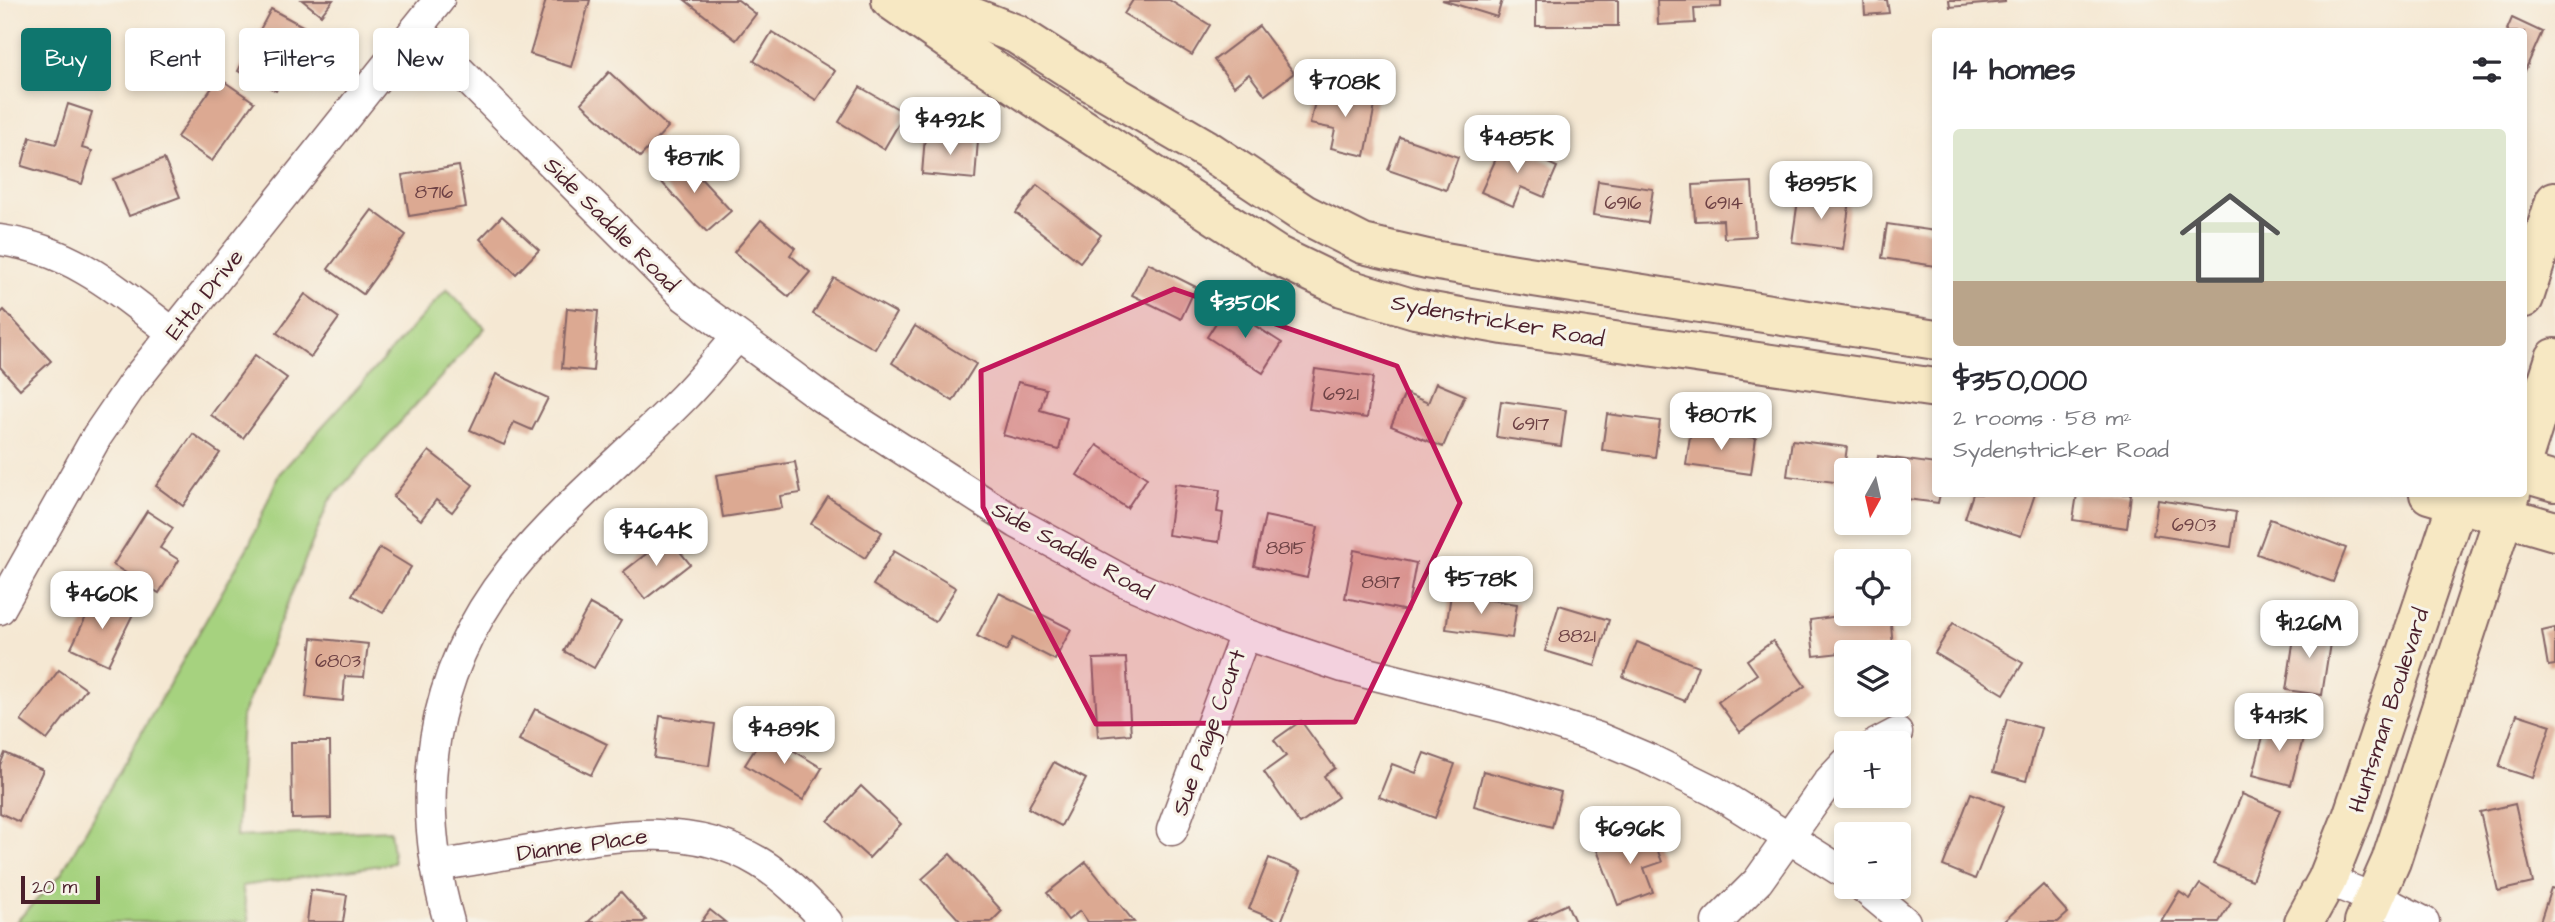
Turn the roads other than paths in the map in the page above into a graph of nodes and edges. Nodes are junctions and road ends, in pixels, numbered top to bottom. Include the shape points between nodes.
1 (439, 0) edge
2 (891, 0) edge
3 (929, 0) edge
4 (417, 28) edge
5 (469, 81) edge
6 (373, 83) edge
7 (2555, 201) edge
8 (0, 240) edge
9 (2527, 289) edge
10 (173, 333) junction
11 (737, 337) junction
12 (1932, 339) edge
13 (2555, 358) edge
14 (1932, 387) edge
15 (2527, 446) edge
16 (2527, 474) edge
17 (2555, 482) edge
18 (2448, 497) edge
19 (2455, 497) edge
20 (2507, 505) edge
21 (2555, 531) edge
22 (0, 609) edge
23 (1245, 634) junction
24 (1834, 776) edge
25 (1172, 830) dead end
26 (1790, 837) junction
27 (436, 866) junction
28 (1834, 866) edge
29 (2327, 880) junction
30 (1877, 899) edge
31 (2370, 911) edge
32 (449, 922) edge
33 (827, 922) edge
34 (1717, 922) edge
35 (1905, 922) edge
36 (2304, 922) edge
37 (2424, 922) edge

1 - 4 street, Etta Drive
2 - 14 main road, Sydenstricker Road via 1276,255 1342,287 1415,309 1504,325
3 - 12 main road, Sydenstricker Road via 1016,34 1304,214 1363,244 1490,270
5 - 11 street, Side Saddle Road via 661,275
6 - 10 street, Etta Drive
7 - 9 main road
8 - 10 street via 36,247 98,275
10 - 22 street, Etta Drive via 97,436
11 - 23 street, Side Saddle Road via 1017,523 1126,582
11 - 27 street via 686,395 512,569 469,634 443,702 433,747 429,794
13 - 15 main road
16 - 17 main road
18 - 29 main road, Huntsman Boulevard via 2352,817
19 - 20 main road
20 - 21 main road
20 - 31 main road via 2396,848
23 - 25 street, Sue Paige Court
23 - 26 street, Side Saddle Road via 1343,667 1507,708 1599,738 1714,791
24 - 26 street
26 - 28 street, Side Saddle Road
26 - 34 street via 1758,881
27 - 32 street
27 - 33 street, Dianne Place via 634,834 688,836 760,862
29 - 31 street
29 - 36 main road, Huntsman Boulevard
30 - 35 street
31 - 37 street

